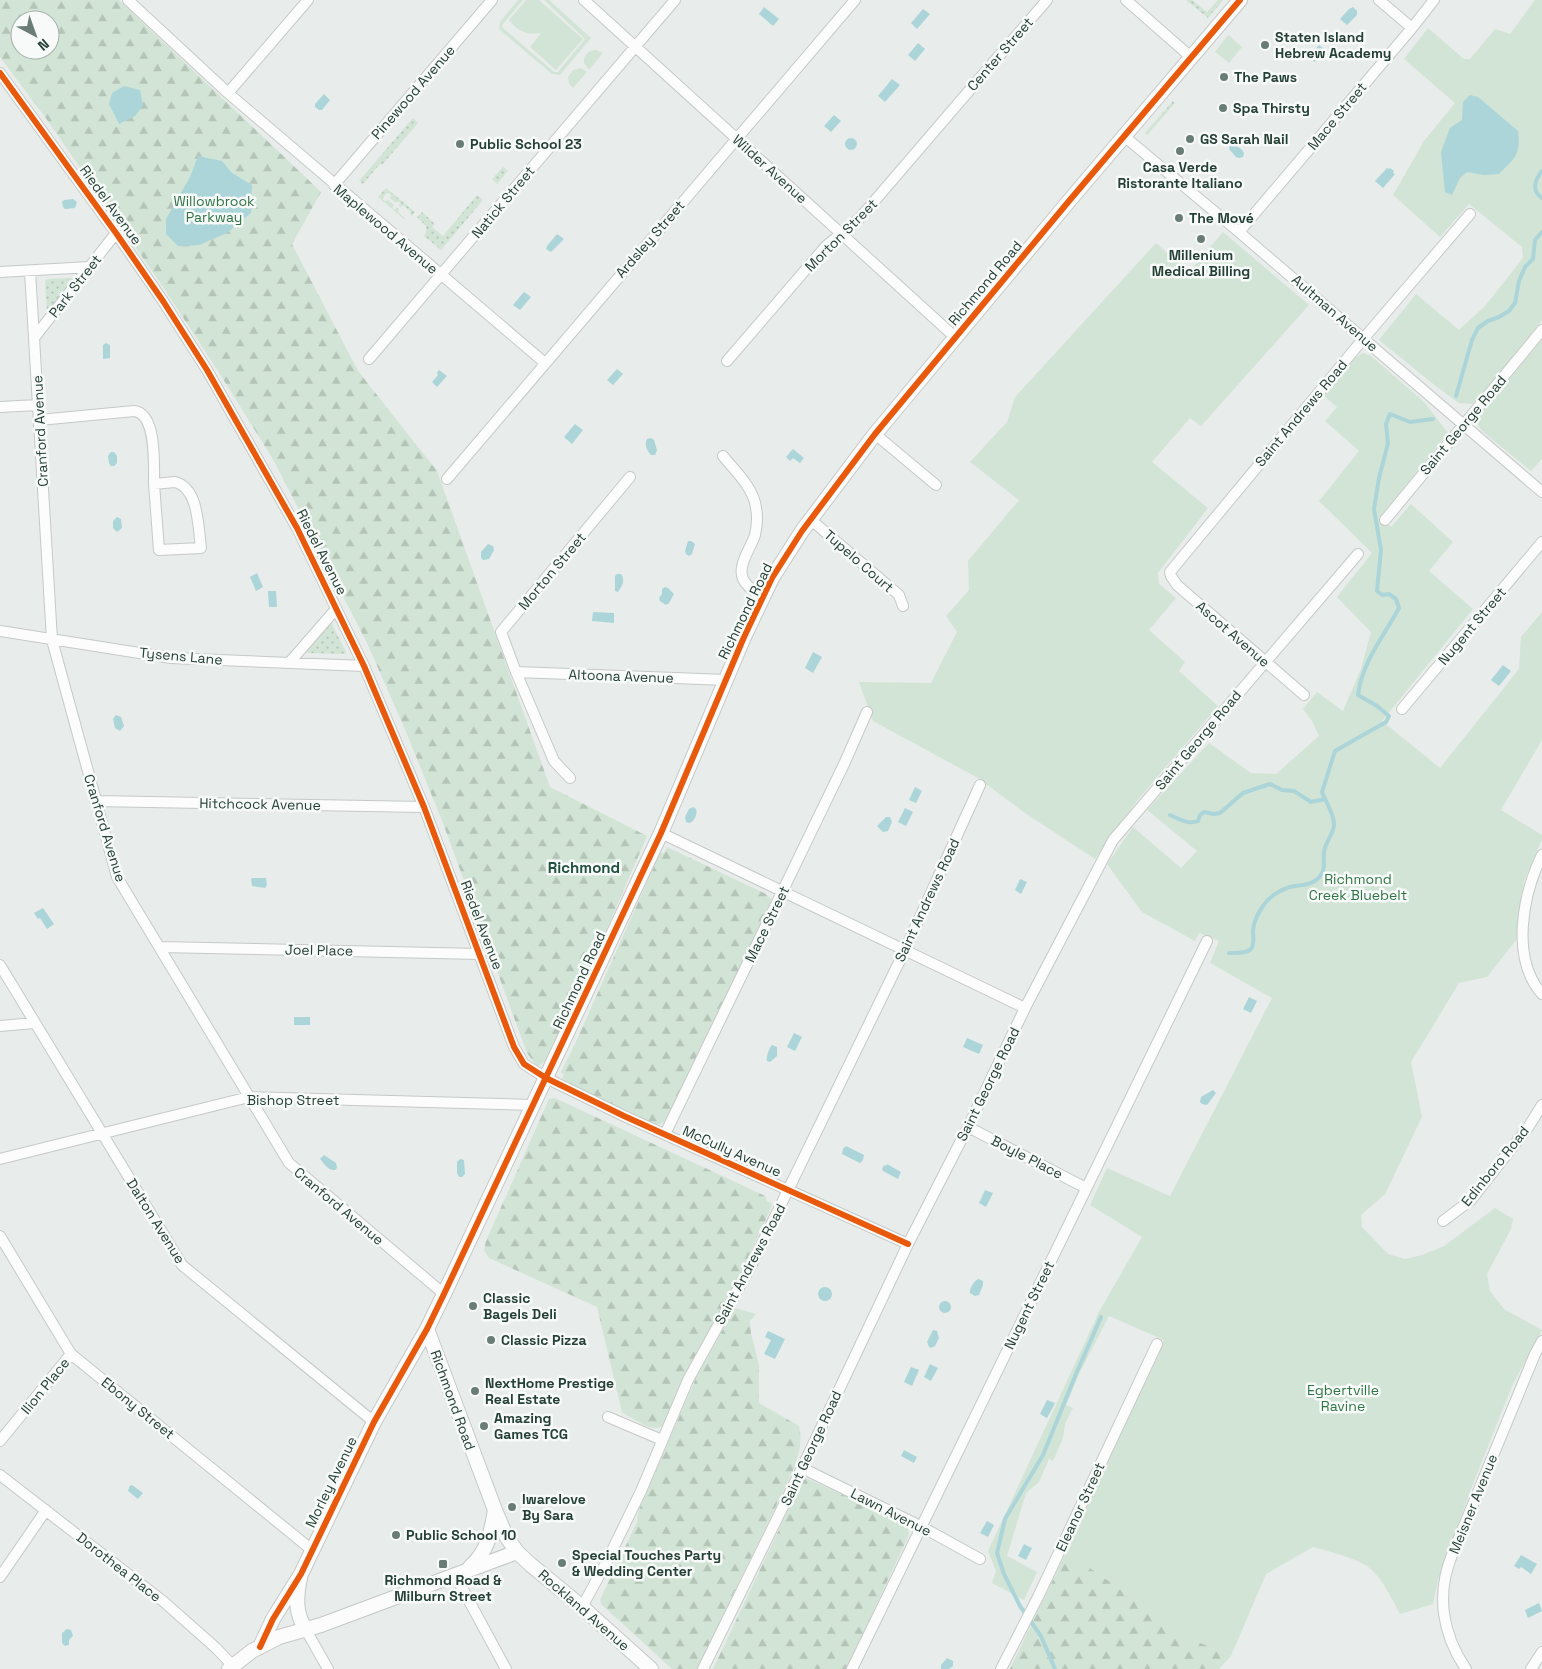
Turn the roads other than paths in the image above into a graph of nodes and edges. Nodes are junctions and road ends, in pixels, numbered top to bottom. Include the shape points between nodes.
1 (128, 0) edge
2 (308, 0) edge
3 (492, 0) edge
4 (584, 0) edge
5 (675, 0) edge
6 (855, 0) edge
7 (1047, 0) edge
8 (1126, 0) edge
9 (1240, 0) edge
10 (1379, 0) edge
11 (1434, 0) edge
12 (1412, 28) junction
13 (635, 46) junction
14 (1192, 58) junction
15 (0, 73) edge
16 (228, 93) junction
17 (954, 108) joint
18 (1124, 137) junction
19 (736, 139) junction
20 (334, 185) junction
21 (1470, 214) dead end
22 (1239, 232) junction
23 (116, 233) junction
24 (841, 234) junction
25 (90, 267) junction
26 (30, 271) junction
27 (0, 272) edge
28 (441, 275) junction
29 (1542, 330) edge
30 (34, 338) junction
31 (956, 338) junction
32 (1364, 338) junction
33 (369, 359) dead end
34 (727, 361) dead end
35 (545, 363) junction
36 (38, 405) junction
37 (0, 408) edge
38 (39, 420) junction
39 (1463, 424) junction
40 (875, 434) junction
41 (723, 456) dead end
42 (630, 477) dead end
43 (447, 479) dead end
44 (154, 484) junction
45 (936, 485) dead end
46 (1542, 492) edge
47 (810, 519) junction
48 (1385, 520) dead end
49 (1542, 542) edge
50 (1358, 554) dead end
51 (1173, 568) joint
52 (762, 598) junction
53 (903, 606) dead end
54 (336, 608) junction
55 (0, 631) edge
56 (52, 640) junction
57 (1265, 662) junction
58 (290, 663) junction
59 (364, 666) junction
60 (516, 672) junction
61 (727, 680) junction
62 (1304, 695) dead end
63 (1402, 709) dead end
64 (867, 712) dead end
65 (570, 778) dead end
66 (980, 785) dead end
67 (95, 801) junction
68 (424, 807) junction
69 (661, 833) junction
70 (1542, 855) edge
71 (782, 891) junction
72 (1207, 941) dead end
73 (159, 947) junction
74 (905, 950) junction
75 (480, 954) junction
76 (0, 965) edge
77 (1542, 994) edge
78 (1025, 1008) junction
79 (34, 1023) junction
80 (0, 1026) edge
81 (546, 1078) junction
82 (249, 1097) junction
83 (534, 1105) junction
84 (1542, 1105) edge
85 (968, 1126) junction
86 (102, 1134) junction
87 (665, 1134) junction
88 (0, 1159) edge
89 (1086, 1188) junction
90 (788, 1190) junction
91 (1443, 1221) dead end
92 (0, 1236) edge
93 (908, 1244) junction
94 (444, 1294) junction
95 (427, 1329) junction
96 (1542, 1341) edge
97 (1157, 1344) dead end
98 (71, 1354) junction
99 (608, 1417) dead end
100 (374, 1422) junction
101 (662, 1440) junction
102 (0, 1441) edge
103 (802, 1468) junction
104 (0, 1475) edge
105 (46, 1510) junction
106 (495, 1510) junction
107 (922, 1527) junction
108 (312, 1550) junction
109 (516, 1552) junction
110 (980, 1559) dead end
111 (461, 1572) junction
112 (301, 1574) junction
113 (0, 1577) edge
114 (582, 1607) junction
115 (306, 1630) junction
116 (260, 1647) junction
117 (1542, 1652) edge
118 (231, 1667) edge
119 (328, 1669) edge
120 (506, 1669) edge
121 (651, 1669) edge
122 (703, 1669) edge
123 (852, 1669) edge
124 (1001, 1669) edge
125 (1466, 1669) edge
126 (1531, 1669) edge

1 - 16 street, Maplewood Avenue
2 - 16 street
3 - 20 street, Pinewood Avenue
4 - 13 street, Wilder Avenue
5 - 13 street, Natick Street
6 - 19 street, Ardsley Street
7 - 17 street, Center Street
8 - 14 street
9 - 14 street, Richmond Road
10 - 12 street
11 - 12 street, Mace Street
12 - 22 street, Mace Street
13 - 19 street, Wilder Avenue
13 - 28 street, Natick Street
14 - 18 street, Richmond Road
15 - 23 street, Riedel Avenue
16 - 20 street, Maplewood Avenue
17 - 24 street, Morton Street via 859,220
18 - 22 street, Aultman Avenue
18 - 31 street, Richmond Road
19 - 24 street, Wilder Avenue
19 - 35 street, Ardsley Street
20 - 28 street, Maplewood Avenue
21 - 32 street, Saint Andrews Road
22 - 32 street, Aultman Avenue
23 - 25 street, Park Street
23 - 54 street, Riedel Avenue via 206,370 296,528
24 - 31 street, Wilder Avenue
24 - 34 street, Morton Street via 826,246
25 - 26 street
25 - 30 street, Park Street
26 - 27 street
26 - 30 street, Cranford Avenue
28 - 33 street, Natick Street
28 - 35 street, Maplewood Avenue
29 - 39 street, Saint George Road
30 - 36 street, Cranford Avenue
31 - 40 street, Richmond Road
32 - 39 street, Aultman Avenue
32 - 51 street, Saint Andrews Road
35 - 43 street, Ardsley Street
36 - 37 street
36 - 38 street, Cranford Avenue
38 - 44 street via 134,411 142,414 151,433
38 - 56 street, Cranford Avenue
39 - 46 street, Aultman Avenue
39 - 48 street, Saint George Road
40 - 45 street
40 - 47 street, Richmond Road
41 - 52 street via 751,492 756,506 755,535 741,570 746,584
42 - 60 street, Morton Street via 501,632
44 - 44 street via 159,550 201,548 194,500 187,489 175,482
47 - 52 street, Richmond Road
47 - 53 street, Tupelo Court via 898,595
49 - 63 street, Nugent Street
50 - 57 street, Saint George Road
51 - 57 street, Ascot Avenue via 1171,576 1177,585
52 - 61 street, Richmond Road
54 - 58 street
54 - 59 street, Riedel Avenue
55 - 56 street, Tysens Lane
56 - 58 street, Tysens Lane via 171,658
56 - 67 street, Cranford Avenue
57 - 62 street, Ascot Avenue
57 - 78 street, Saint George Road via 1112,840
58 - 59 street, Tysens Lane
59 - 68 street, Riedel Avenue
60 - 61 street, Altoona Avenue
60 - 65 street via 554,761
61 - 69 street, Richmond Road
64 - 71 street, Mace Street
66 - 74 street, Saint Andrews Road
67 - 68 street, Hitchcock Avenue
67 - 73 street, Cranford Avenue via 117,877
68 - 75 street, Riedel Avenue
69 - 71 street
69 - 81 street, Richmond Road
70 - 77 street via 1528,891 1523,934 1531,978
71 - 74 street
71 - 87 street, Mace Street
72 - 89 street, Nugent Street
73 - 75 street, Joel Place
73 - 82 street, Cranford Avenue
74 - 78 street
74 - 90 street, Saint Andrews Road
75 - 81 street, Riedel Avenue via 517,1052 524,1064
76 - 79 street, Dalton Avenue
78 - 85 street, Saint George Road
79 - 80 street
79 - 86 street, Dalton Avenue
81 - 83 street, Richmond Road
81 - 87 street, McCully Avenue
82 - 83 street, Bishop Street
82 - 86 street, Bishop Street
82 - 94 street, Cranford Avenue via 289,1163
83 - 94 street, Richmond Road
84 - 91 street, Edinboro Road via 1471,1200
85 - 89 street, Boyle Place
85 - 93 street, Saint George Road
86 - 88 street, Bishop Street
86 - 100 street, Dalton Avenue via 182,1265
87 - 90 street, McCully Avenue
89 - 107 street, Nugent Street
90 - 93 street, McCully Avenue
90 - 101 street, Saint Andrews Road via 752,1264 688,1380
92 - 98 street, Ebony Street
93 - 103 street, Saint George Road
94 - 95 street, Richmond Road
95 - 100 street, Morley Avenue
95 - 106 street, Richmond Road
96 - 125 street, Meisner Avenue via 1444,1581 1444,1620 1454,1651
97 - 124 street, Eleanor Street
98 - 102 street, Ilion Place
98 - 108 street, Ebony Street
99 - 101 street
100 - 108 street, Morley Avenue
101 - 114 street, Saint Andrews Road
103 - 107 street, Lawn Avenue
103 - 122 street, Saint George Road
104 - 105 street, Dorothea Place
105 - 113 street
105 - 118 street, Dorothea Place via 164,1602 216,1648
106 - 109 street, Richmond Road
106 - 111 street via 486,1546 478,1559
107 - 110 street, Lawn Avenue
107 - 123 street, Nugent Street
108 - 112 street, Morley Avenue
109 - 111 street
109 - 114 street, Rockland Avenue
111 - 115 street
111 - 120 street
112 - 115 street, Morley Avenue via 296,1605
112 - 116 street, Morley Avenue
114 - 121 street, Rockland Avenue
115 - 116 street via 279,1637
115 - 119 street
116 - 118 street
117 - 126 street

